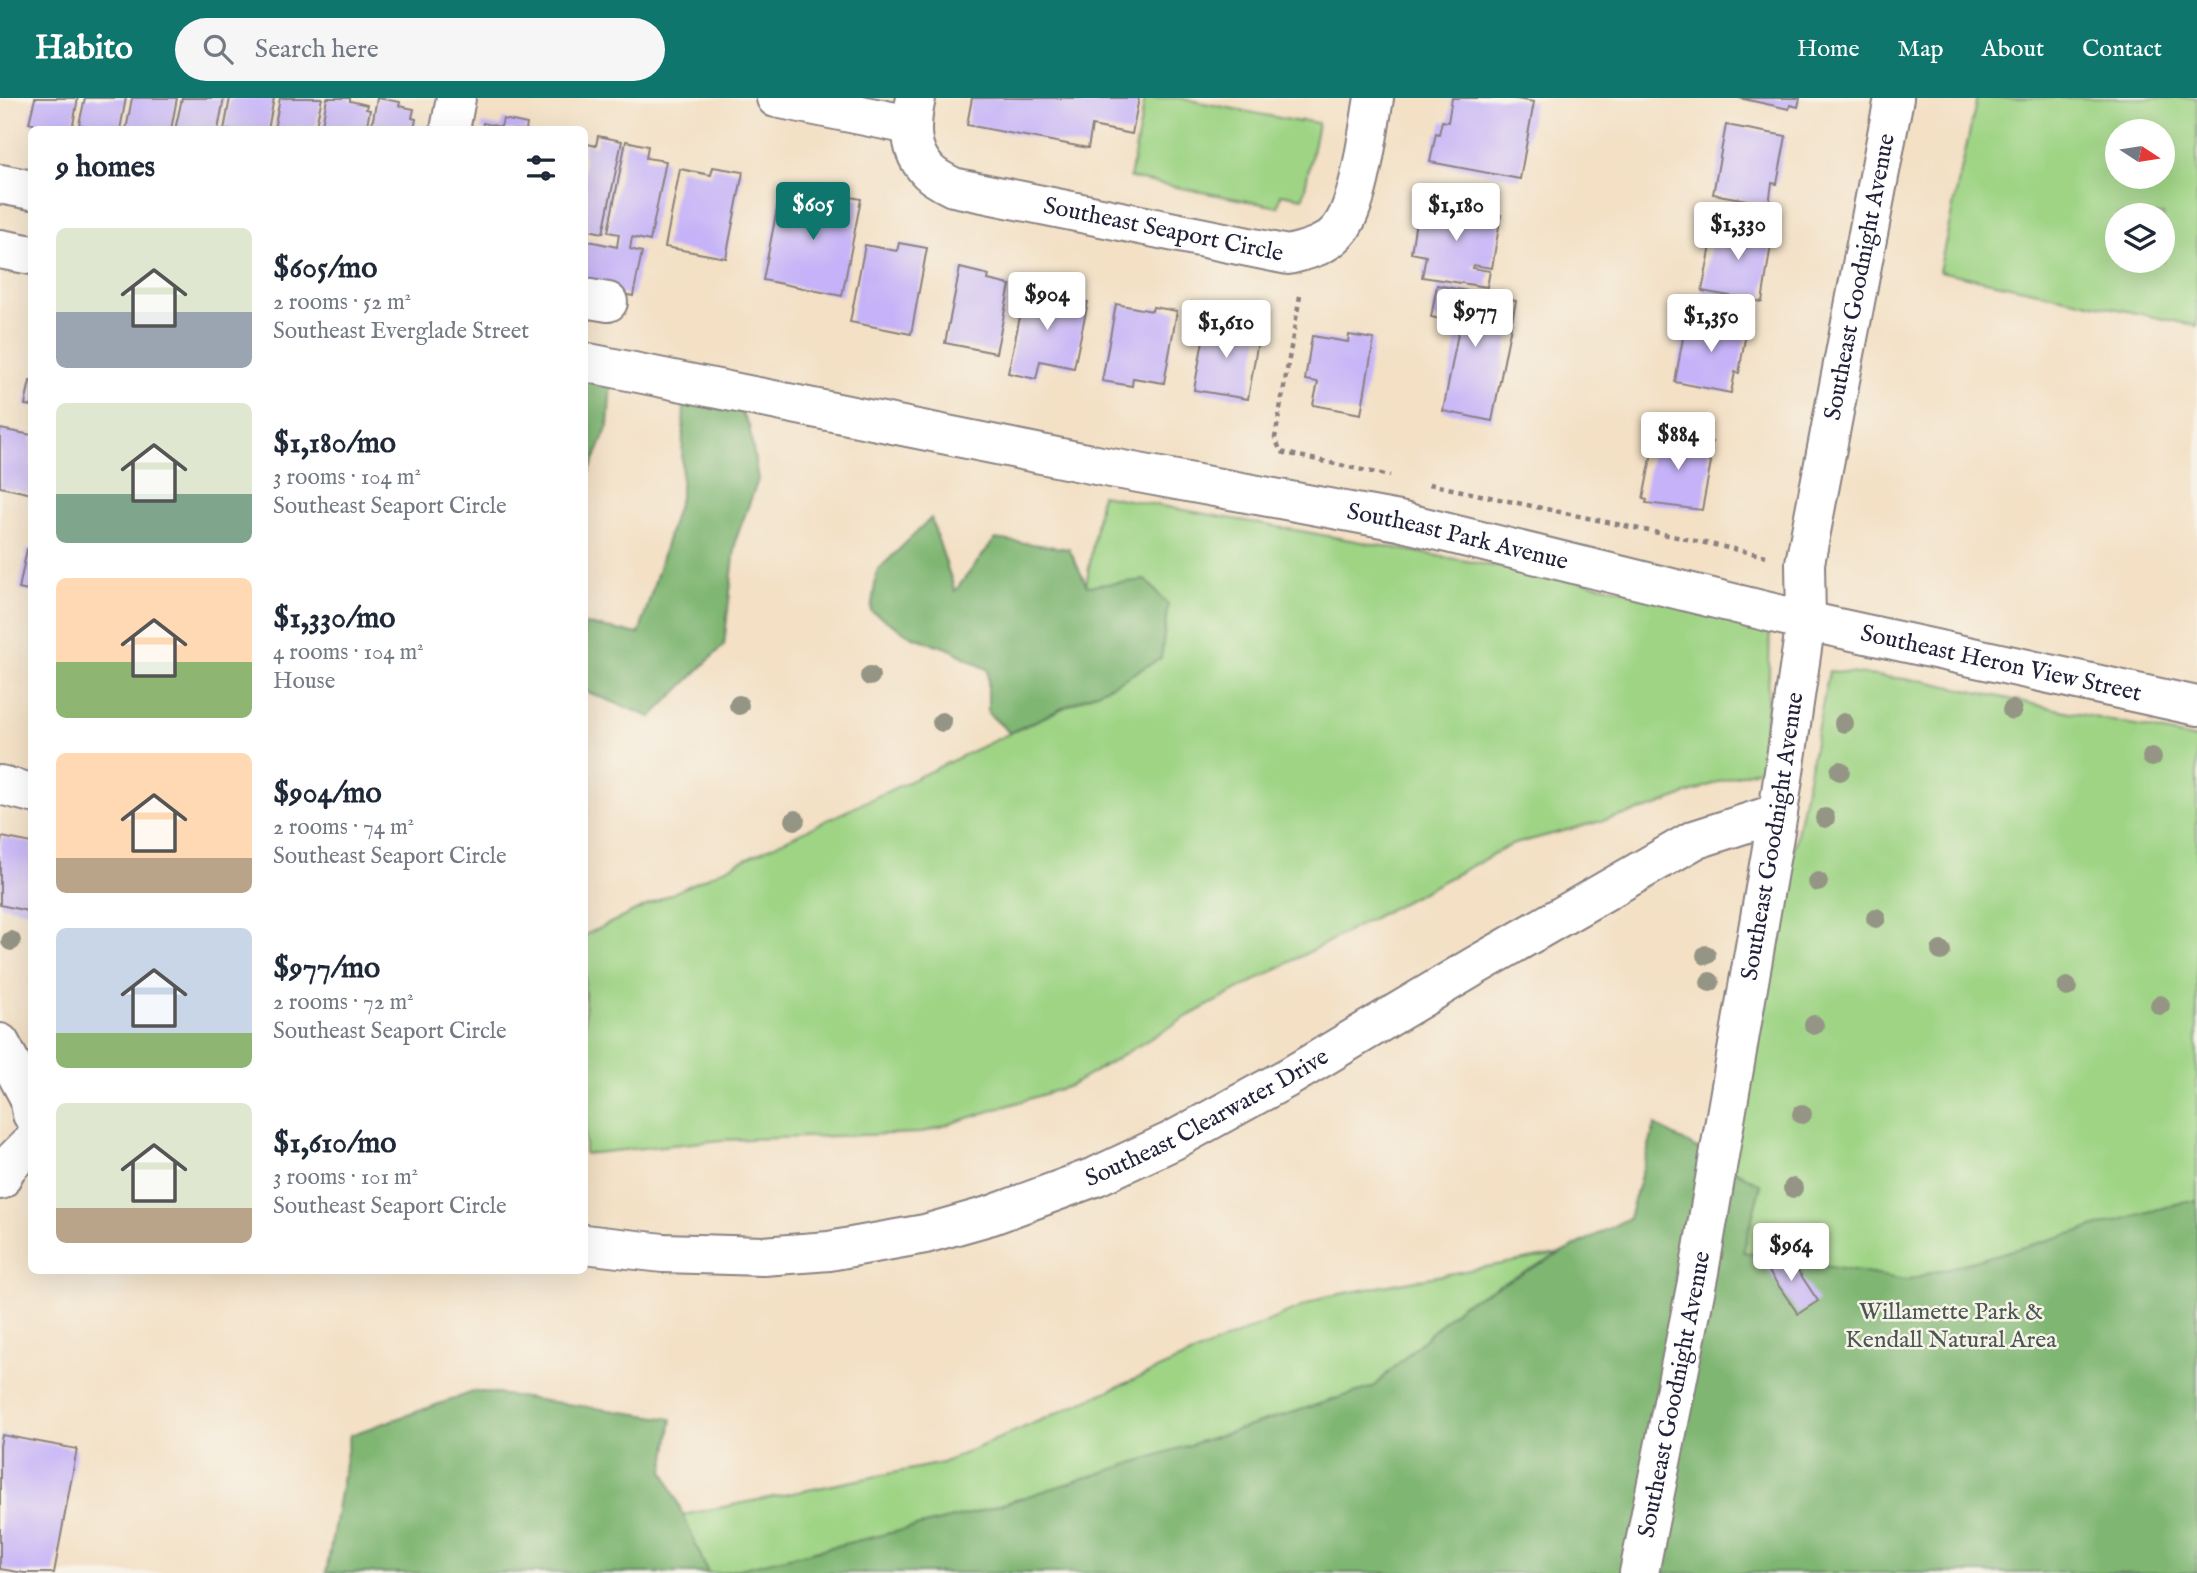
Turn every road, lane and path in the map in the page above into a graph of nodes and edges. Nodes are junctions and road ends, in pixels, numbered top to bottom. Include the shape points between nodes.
1 (457, 98) edge
2 (776, 98) edge
3 (1374, 98) edge
4 (1894, 98) edge
5 (913, 111) edge
6 (451, 126) edge
7 (0, 184) edge
8 (28, 189) edge
9 (0, 250) edge
10 (28, 254) edge
11 (1300, 296) dead end
12 (588, 363) edge
13 (1402, 478) dead end
14 (1429, 484) dead end
15 (1805, 563) junction
16 (1806, 621) junction
17 (2197, 706) edge
18 (0, 785) edge
19 (28, 792) edge
20 (1778, 813) junction
21 (0, 1043) edge
22 (28, 1095) edge
23 (0, 1131) edge
24 (28, 1139) edge
25 (28, 1144) edge
26 (0, 1180) edge
27 (588, 1244) edge
28 (1639, 1573) edge

1 - 6 street
2 - 5 street
3 - 5 street, Southeast Seaport Circle via 1353,204 1340,230 1317,248 1288,255 953,187 929,173 914,148
4 - 15 street, Southeast Goodnight Avenue
7 - 8 street
9 - 10 street
11 - 13 path via 1275,438 1281,452
12 - 16 street, Southeast Park Avenue via 1106,467 1399,520
14 - 15 path
15 - 16 street, Southeast Goodnight Avenue
16 - 17 street, Southeast Heron View Street
16 - 20 street, Southeast Goodnight Avenue
18 - 19 street
20 - 27 street, Southeast Clearwater Drive via 1694,840 1172,1141 1097,1176 992,1215 925,1234 829,1251 763,1256 663,1253
20 - 28 street, Southeast Goodnight Avenue via 1699,1272
21 - 22 street
23 - 24 street
25 - 26 street

